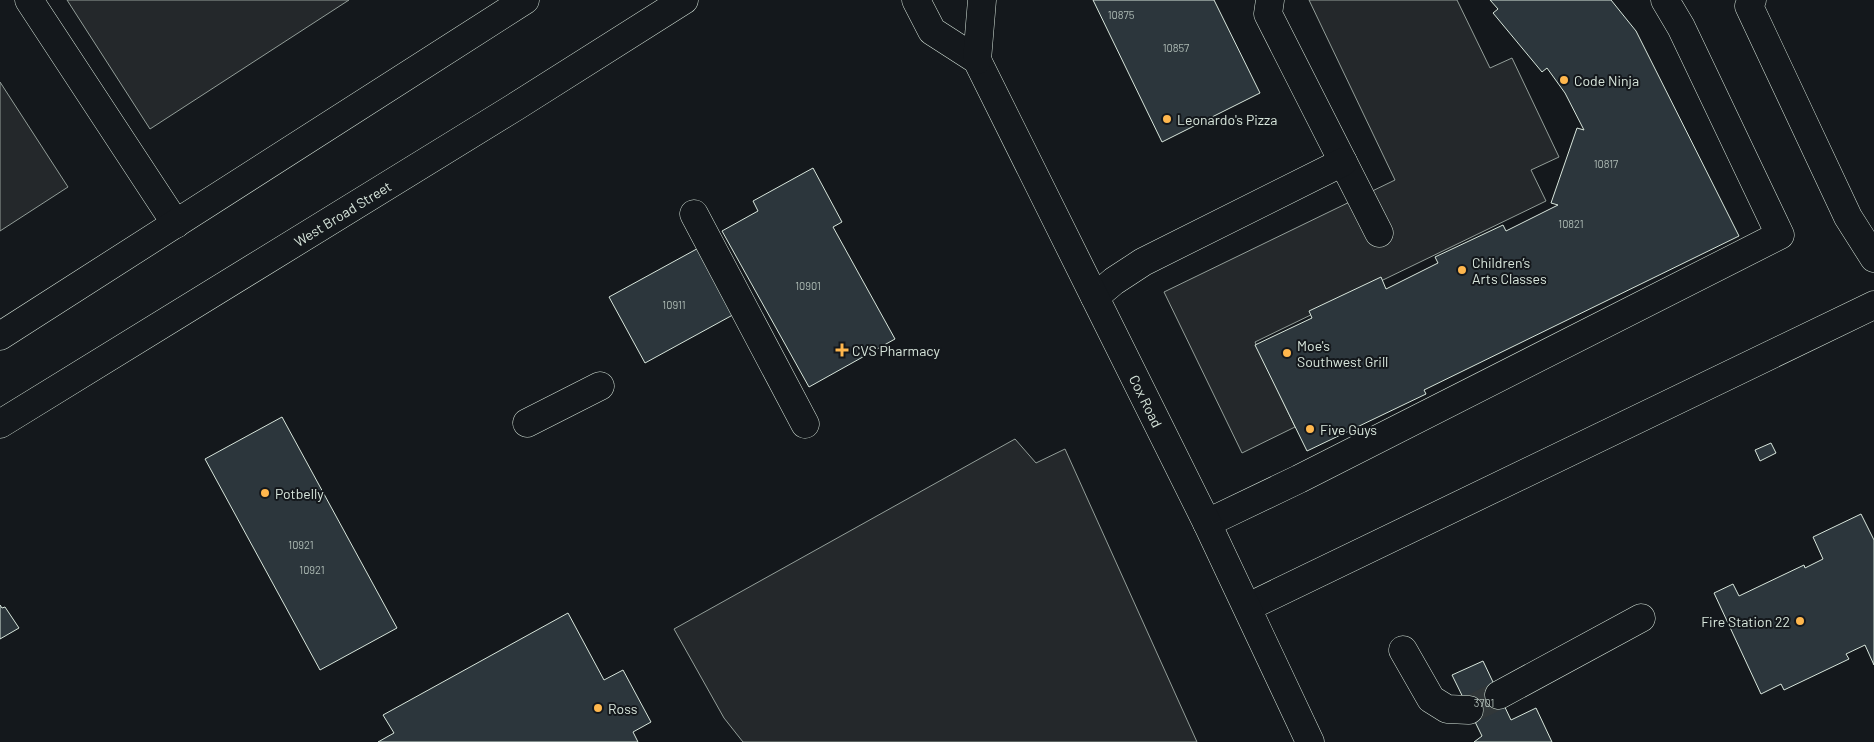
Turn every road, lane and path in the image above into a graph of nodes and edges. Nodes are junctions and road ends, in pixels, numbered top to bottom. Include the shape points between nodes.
1 (29, 0) edge
2 (526, 0) edge
3 (684, 0) edge
4 (916, 0) edge
5 (982, 0) edge
6 (1270, 0) edge
7 (1666, 0) edge
8 (1752, 0) edge
9 (498, 11) edge
10 (977, 60) junction
11 (1343, 162) junction
12 (694, 214) dead end
13 (176, 224) junction
14 (1379, 233) dead end
15 (1874, 258) edge
16 (1095, 297) junction
17 (1874, 305) edge
18 (0, 336) edge
19 (600, 386) dead end
20 (527, 423) dead end
21 (0, 424) edge
22 (805, 424) dead end
23 (1207, 523) junction
24 (1248, 608) junction
25 (1641, 618) dead end
26 (1403, 650) dead end
27 (1499, 695) tunnel mouth
28 (1469, 710) tunnel mouth
29 (1310, 742) edge

1 - 13 main road
2 - 9 main road
3 - 21 main road, West Broad Street via 515,108
4 - 10 main road via 932,31
5 - 10 main road
6 - 11 main road via 1268,14
7 - 23 main road via 1780,234 1299,480
8 - 15 main road via 1749,6 1848,217
9 - 13 main road
10 - 16 main road, Cox Road
11 - 14 main road
11 - 16 main road via 1143,262 1114,280
12 - 22 main road
13 - 18 main road
16 - 23 main road, Cox Road
17 - 24 main road
19 - 20 main road
23 - 24 main road, Cox Road
24 - 29 main road, Cox Road
25 - 27 main road
26 - 28 main road via 1431,699 1447,709

